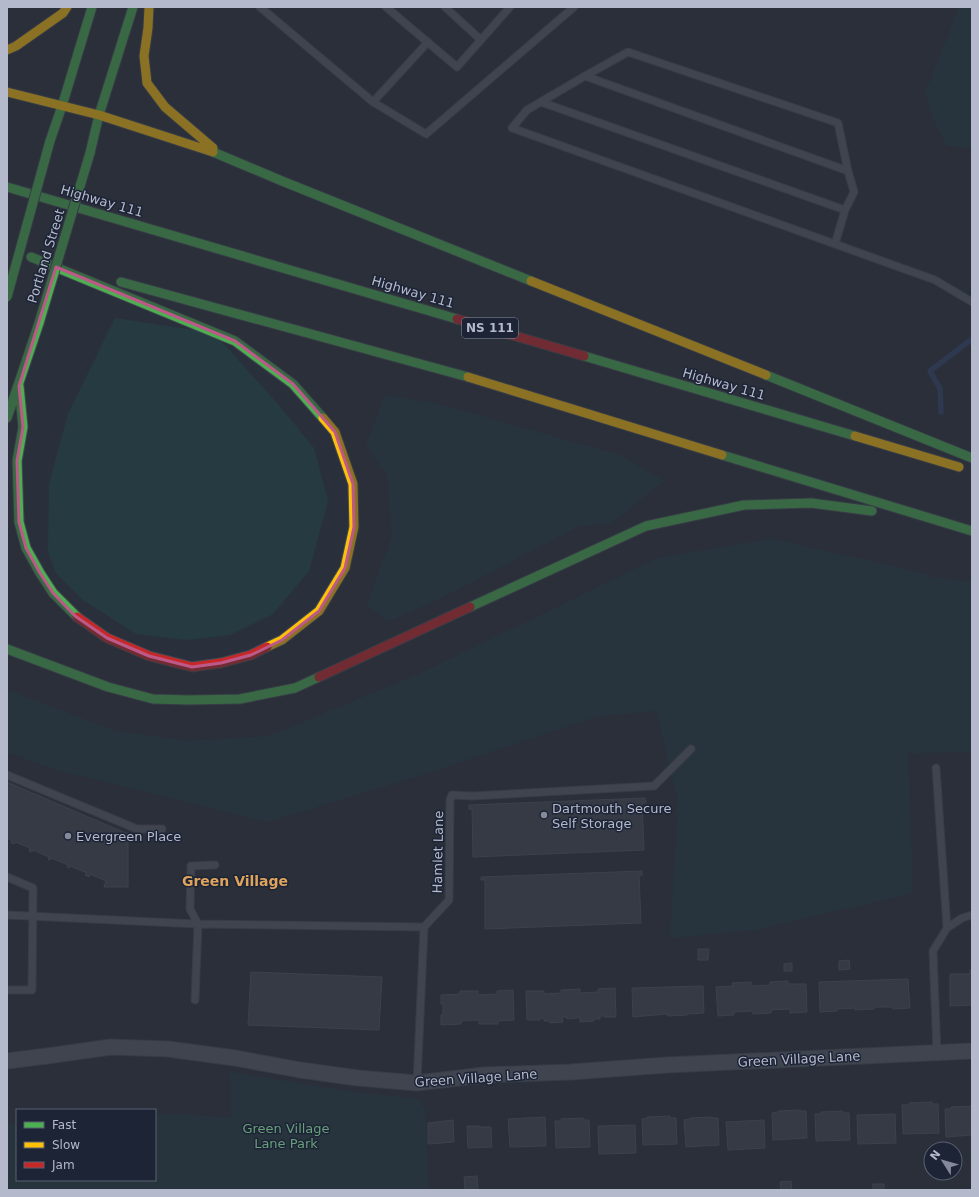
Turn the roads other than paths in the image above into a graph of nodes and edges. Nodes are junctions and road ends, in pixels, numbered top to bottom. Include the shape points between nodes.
1 (68, 7) edge
2 (92, 7) edge
3 (133, 7) edge
4 (149, 7) edge
5 (260, 7) edge
6 (386, 7) edge
7 (445, 7) edge
8 (510, 7) edge
9 (574, 7) edge
10 (481, 40) junction
11 (428, 42) junction
12 (7, 50) edge
13 (585, 76) junction
14 (7, 92) edge
15 (373, 102) junction
16 (541, 102) junction
17 (62, 106) junction
18 (99, 115) junction
19 (222, 155) junction
20 (848, 171) junction
21 (7, 187) edge
22 (845, 210) junction
23 (836, 244) junction
24 (13, 252) dead end
25 (31, 257) junction
26 (99, 276) dead end
27 (114, 280) dead end
28 (7, 297) edge
29 (972, 302) edge
30 (18, 386) junction
31 (7, 418) edge
32 (972, 458) edge
33 (964, 468) dead end
34 (935, 520) junction
35 (972, 531) edge
36 (7, 649) edge
37 (691, 749) dead end
38 (936, 768) dead end
39 (7, 775) edge
40 (162, 829) dead end
41 (215, 865) dead end
42 (7, 877) edge
43 (7, 915) edge
44 (32, 915) junction
45 (972, 915) edge
46 (198, 924) junction
47 (424, 927) junction
48 (947, 928) junction
49 (7, 990) edge
50 (195, 1000) dead end
51 (972, 1051) edge
52 (936, 1053) junction
53 (7, 1061) edge
54 (417, 1083) junction

1 - 12 main road
2 - 17 main road, Portland Street
3 - 18 main road, Portland Street
4 - 19 main road via 144,56 147,83 165,107
5 - 15 lane
6 - 11 lane
7 - 10 lane
8 - 10 lane
9 - 15 lane via 426,134
10 - 11 lane via 457,67
11 - 15 lane
13 - 16 lane
13 - 20 lane
13 - 20 lane via 628,52 838,123
14 - 17 main road
16 - 22 lane
16 - 23 lane via 527,110 512,128
17 - 18 main road
17 - 28 main road, Portland Street, bridge
18 - 19 main road
18 - 30 main road, Portland Street, bridge via 90,153
19 - 32 main road
20 - 22 lane via 854,192
21 - 33 main road, Highway 111 / NS 111
22 - 23 lane
23 - 29 lane via 935,280
24 - 25 main road
25 - 26 main road
25 - 30 main road via 235,341 293,384 336,432 353,484 354,527 345,568 319,611 282,640 252,655 221,664 192,667 149,656 107,638 75,616 53,593 40,573 26,548 19,522 17,461 23,427
27 - 34 main road via 471,378
30 - 31 main road, Portland Street
34 - 35 main road
34 - 36 main road via 811,503 744,505 646,526 296,688 240,699 153,699 108,687
37 - 47 lane, Hamlet Lane via 654,786 452,795 449,900
38 - 48 lane
39 - 40 lane via 137,829
41 - 46 lane via 191,866 190,909
42 - 44 lane via 33,888
43 - 44 lane
44 - 46 lane
44 - 49 lane via 32,990
45 - 48 lane
46 - 47 lane
46 - 50 lane
47 - 54 lane
48 - 52 lane via 933,950
51 - 52 street, Green Village Lane
52 - 54 street, Green Village Lane via 484,1075
53 - 54 street, Green Village Lane via 111,1047 168,1049 358,1078

